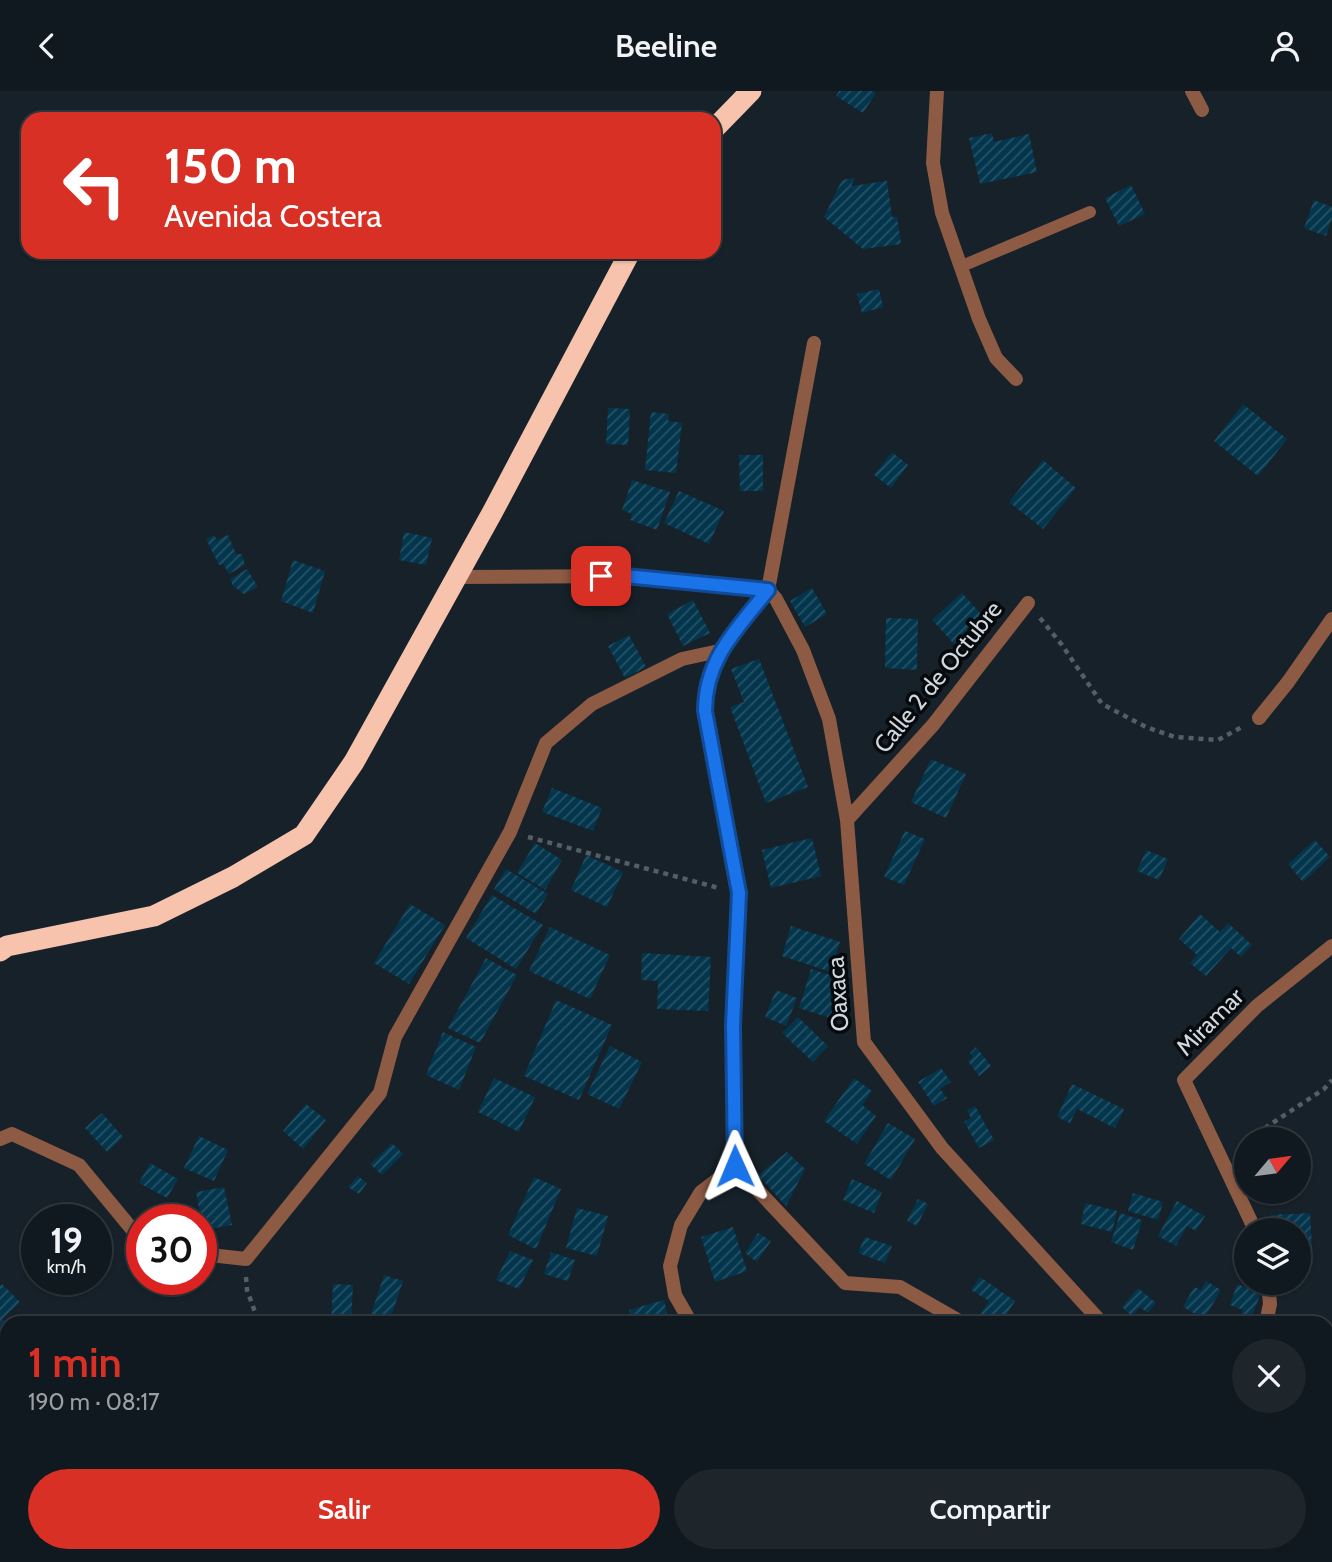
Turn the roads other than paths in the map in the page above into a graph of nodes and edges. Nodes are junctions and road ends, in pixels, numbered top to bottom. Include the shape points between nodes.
1 (751, 91) edge
2 (937, 91) edge
3 (1192, 91) edge
4 (1202, 110) dead end
5 (721, 122) edge
6 (1090, 212) dead end
7 (626, 259) edge
8 (962, 267) junction
9 (814, 342) dead end
10 (1016, 379) dead end
11 (455, 577) junction
12 (768, 590) junction
13 (1028, 603) road end
14 (1332, 619) edge
15 (719, 651) junction
16 (1259, 718) dead end
17 (847, 820) junction
18 (1332, 946) edge
19 (0, 951) edge
20 (0, 1139) edge
21 (735, 1166) junction
22 (1249, 1218) edge
23 (126, 1222) edge
24 (217, 1256) edge
25 (1269, 1295) edge
26 (687, 1316) edge
27 (952, 1316) edge
28 (1096, 1316) edge
29 (1267, 1316) edge

1 - 5 highway
2 - 8 street via 933,163 942,213
3 - 4 street
6 - 8 lane
7 - 11 highway
8 - 10 street via 996,358
9 - 12 street
11 - 12 street via 625,576
11 - 19 highway via 354,762 304,835 154,916
12 - 15 street
12 - 17 street, Oaxaca via 803,650 830,719
13 - 17 street, Calle 2 de Octubre via 933,725
14 - 16 street
15 - 21 street via 705,691 705,711 739,893 733,1025
15 - 24 street via 682,659 592,704 546,743 510,832 395,1037 380,1093 246,1259
17 - 28 street, Oaxaca via 864,1042 942,1148
18 - 22 street, Miramar via 1257,1006 1184,1080
20 - 23 street via 12,1134 79,1165
21 - 26 street via 701,1192 681,1225 670,1266 675,1294
21 - 27 street via 845,1283 900,1287
25 - 29 street

